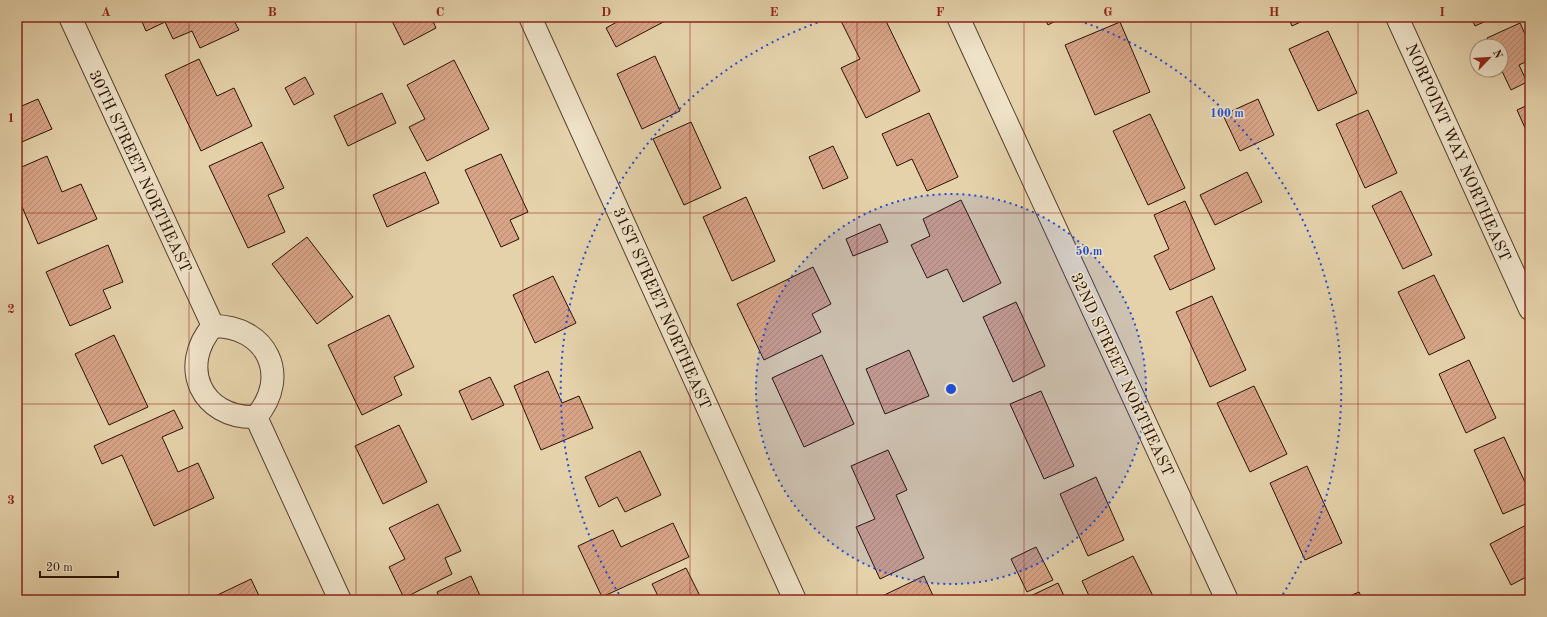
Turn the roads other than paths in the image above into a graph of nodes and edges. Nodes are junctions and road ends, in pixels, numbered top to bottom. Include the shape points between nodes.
1 (70, 17) edge
2 (530, 17) edge
3 (958, 17) edge
4 (1397, 17) edge
5 (1530, 309) edge
6 (213, 326) junction
7 (256, 417) junction
8 (340, 600) edge
9 (795, 600) edge
10 (1227, 600) edge

1 - 6 street, 30TH STREET NORTHEAST
2 - 9 street, 31ST STREET NORTHEAST
3 - 10 street, 32ND STREET NORTHEAST
4 - 5 street, NORPOINT WAY NORTHEAST
6 - 7 street via 226,326 245,332 261,345 268,357 272,369 271,389 264,407
6 - 7 street via 205,335 196,359 199,384 212,403 222,410 244,418
7 - 8 street

